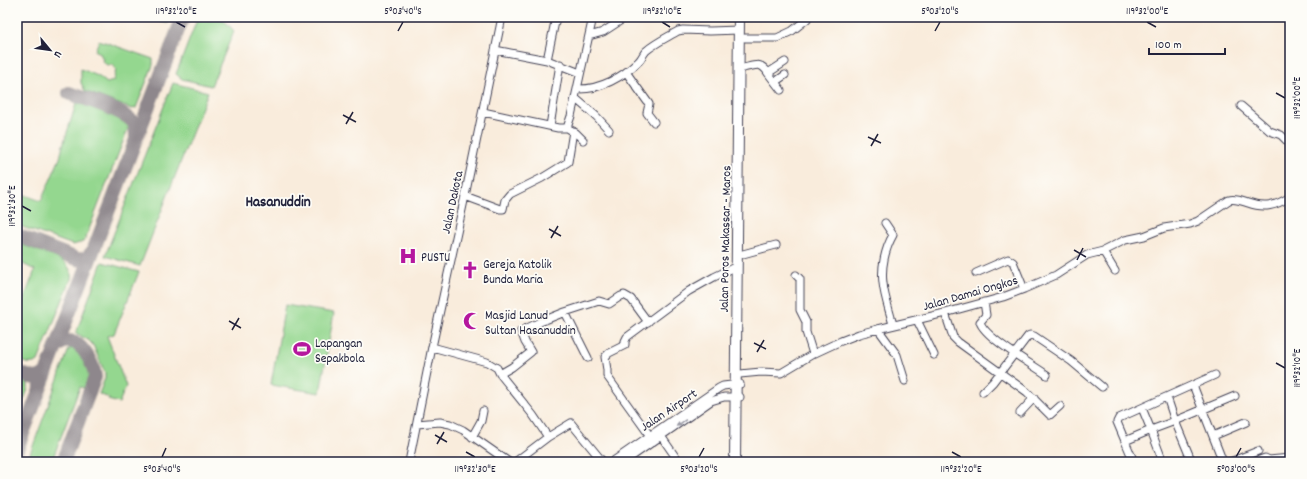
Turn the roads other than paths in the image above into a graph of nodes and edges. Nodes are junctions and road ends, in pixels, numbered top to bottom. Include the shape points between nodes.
1 (502, 17) edge
2 (556, 17) edge
3 (592, 17) edge
4 (626, 17) edge
5 (739, 17) edge
6 (745, 17) edge
7 (806, 17) edge
8 (742, 34) junction
9 (589, 36) junction
10 (495, 50) junction
11 (742, 52) junction
12 (547, 60) junction
13 (785, 62) dead end
14 (560, 64) junction
15 (744, 68) junction
16 (626, 72) junction
17 (580, 73) junction
18 (768, 73) junction
19 (785, 75) dead end
20 (775, 82) junction
21 (578, 89) junction
22 (780, 90) dead end
23 (575, 98) junction
24 (1242, 106) dead end
25 (483, 112) junction
26 (654, 122) dead end
27 (550, 126) junction
28 (570, 130) junction
29 (609, 130) dead end
30 (583, 140) dead end
31 (1290, 144) edge
32 (465, 196) junction
33 (1290, 197) edge
34 (885, 223) dead end
35 (776, 245) dead end
36 (1103, 251) junction
37 (742, 254) junction
38 (737, 266) junction
39 (1115, 271) dead end
40 (976, 273) dead end
41 (796, 275) dead end
42 (1024, 289) junction
43 (984, 302) junction
44 (565, 312) junction
45 (946, 313) junction
46 (917, 320) junction
47 (648, 322) junction
48 (893, 325) junction
49 (878, 329) junction
50 (432, 347) junction
51 (1014, 352) junction
52 (813, 354) junction
53 (934, 355) dead end
54 (588, 358) dead end
55 (1000, 372) junction
56 (500, 374) junction
57 (1048, 375) dead end
58 (1215, 375) dead end
59 (738, 380) junction
60 (905, 381) dead end
61 (1193, 386) junction
62 (1102, 387) dead end
63 (983, 392) dead end
64 (1235, 396) dead end
65 (738, 397) junction
66 (1034, 398) junction
67 (1167, 398) junction
68 (1060, 406) dead end
69 (1142, 408) junction
70 (693, 410) junction
71 (1202, 410) junction
72 (484, 411) dead end
73 (1020, 413) dead end
74 (1175, 421) junction
75 (1246, 422) dead end
76 (417, 424) junction
77 (1151, 430) junction
78 (650, 436) junction
79 (661, 436) junction
80 (1213, 436) junction
81 (472, 437) junction
82 (548, 437) junction
83 (1125, 441) junction
84 (1258, 451) dead end
85 (1290, 458) edge
86 (1268, 461) edge
87 (409, 462) edge
88 (509, 462) edge
89 (515, 462) edge
90 (603, 462) edge
91 (612, 462) edge
92 (624, 462) edge
93 (679, 462) edge
94 (735, 462) edge
95 (740, 462) edge
96 (1134, 462) edge
97 (1163, 462) edge
98 (1192, 462) edge
99 (1223, 462) edge
100 (1230, 462) edge
101 (1254, 462) edge

1 - 10 street, Jalan Dakota
2 - 12 street
3 - 9 street
4 - 9 street via 603,32
5 - 8 highway, Jalan Poros Makassar - Maros
6 - 8 highway, Jalan Poros Makassar - Maros
7 - 8 street via 808,19 792,31 777,38
8 - 11 highway, Jalan Poros Makassar - Maros
8 - 16 street via 678,31 647,50
9 - 17 street
10 - 12 street
10 - 25 street, Jalan Dakota
11 - 15 highway, Jalan Poros Makassar - Maros
11 - 38 highway, Jalan Poros Makassar - Maros
12 - 14 street
13 - 18 street
14 - 17 street
14 - 27 street
15 - 18 street via 760,65
15 - 37 highway, Jalan Poros Makassar - Maros
16 - 21 street via 598,87
16 - 26 street via 649,104 647,113
17 - 21 street
18 - 20 street
19 - 20 street
20 - 22 street
21 - 23 street
23 - 28 street
23 - 29 street
24 - 31 street via 1270,131 1281,135
25 - 27 street
25 - 32 street, Jalan Dakota
27 - 28 street
28 - 30 street
28 - 32 street via 568,162 510,194 503,209
32 - 50 street, Jalan Dakota
33 - 36 street, Jalan Damai Ongkos via 1262,207 1235,199 1229,200 1198,221 1125,240
34 - 48 street via 893,235 883,265 883,283
35 - 37 street
36 - 39 street
36 - 42 street, Jalan Damai Ongkos via 1087,255
37 - 59 highway, Jalan Poros Makassar - Maros
38 - 47 street via 689,291
38 - 59 highway, Jalan Poros Makassar - Maros
40 - 42 street via 1008,259 1013,262
41 - 52 street via 800,279 800,312 806,322 806,332
42 - 43 street, Jalan Damai Ongkos
43 - 45 street, Jalan Damai Ongkos
43 - 51 street via 986,315 980,322 983,329
44 - 47 street via 599,301 609,304 624,295 631,298
44 - 54 street
44 - 56 street via 521,331 531,352
45 - 46 street, Jalan Damai Ongkos
45 - 55 street via 954,338
46 - 48 street, Jalan Damai Ongkos
46 - 53 street
47 - 78 street via 627,337 625,345 609,353 605,360 607,376
48 - 49 street, Jalan Damai Ongkos
49 - 52 street, Jalan Damai Ongkos via 841,341
49 - 60 street via 897,355
50 - 56 street via 487,362 497,368
50 - 76 street, Jalan Dakota
51 - 55 street
51 - 57 street
51 - 62 street via 1028,336 1032,335 1056,350
52 - 59 street, Jalan Damai Ongkos via 781,373 761,372
55 - 63 street
55 - 66 street
56 - 82 street
58 - 61 street
59 - 65 highway, Jalan Poros Makassar - Maros
59 - 70 street, Jalan Airport via 723,386
61 - 67 street
61 - 71 street
64 - 71 street
65 - 70 street, Jalan Airport via 718,398
65 - 94 highway, Jalan Poros Makassar - Maros
65 - 95 highway, Jalan Poros Makassar - Maros
66 - 68 street via 1050,415
66 - 73 street
67 - 69 street
67 - 74 street
69 - 77 street
69 - 83 street via 1118,420
70 - 78 street, Jalan Airport
70 -> 79 street, Jalan Airport
71 - 74 street
71 - 80 street
72 - 81 street
74 - 77 street
74 - 98 street
75 - 80 street
76 - 81 street via 446,422
76 - 87 street, Jalan Dakota
77 - 83 street
77 - 97 street
78 - 91 street, Jalan Airport
79 - 92 street, Jalan Airport
79 - 93 street
80 - 99 street
81 - 88 street
82 - 89 street
82 - 90 street via 571,423
83 - 96 street
84 - 100 street
85 - 86 street
86 - 101 street via 1265,458

